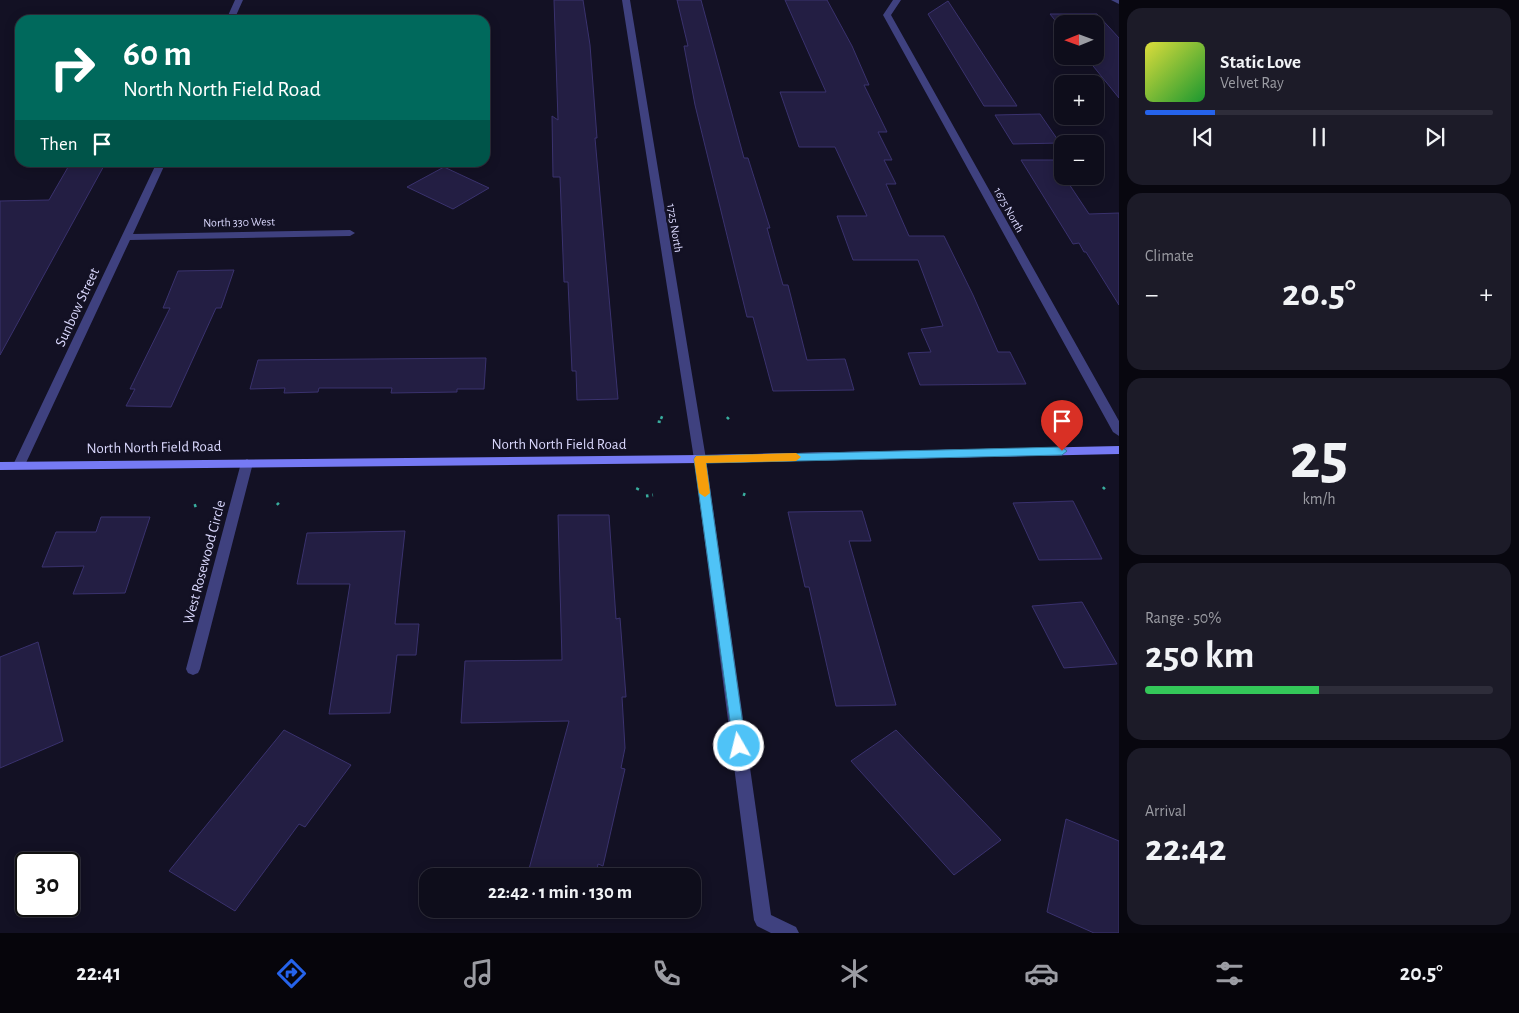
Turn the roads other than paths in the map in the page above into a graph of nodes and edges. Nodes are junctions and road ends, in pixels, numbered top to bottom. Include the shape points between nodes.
1 (239, 0) edge
2 (626, 0) edge
3 (897, 0) edge
4 (1115, 0) edge
5 (1119, 2) edge
6 (232, 15) edge
7 (160, 167) edge
8 (350, 233) dead end
9 (127, 237) junction
10 (1119, 432) edge
11 (1119, 450) edge
12 (700, 459) junction
13 (247, 463) junction
14 (19, 465) junction
15 (0, 466) edge
16 (193, 669) dead end
17 (790, 933) edge

1 - 6 street
2 - 12 street, 1725 North
3 - 10 street, 1675 North via 887,15
4 - 5 street
7 - 9 street, Sunbow Street
8 - 9 street, North 330 West
9 - 14 street, Sunbow Street
11 - 12 street, North North Field Road
12 - 13 street, North North Field Road
12 - 17 street, 1725 North via 763,920
13 - 14 street, North North Field Road
13 - 16 street, West Rosewood Circle
14 - 15 street, North North Field Road

